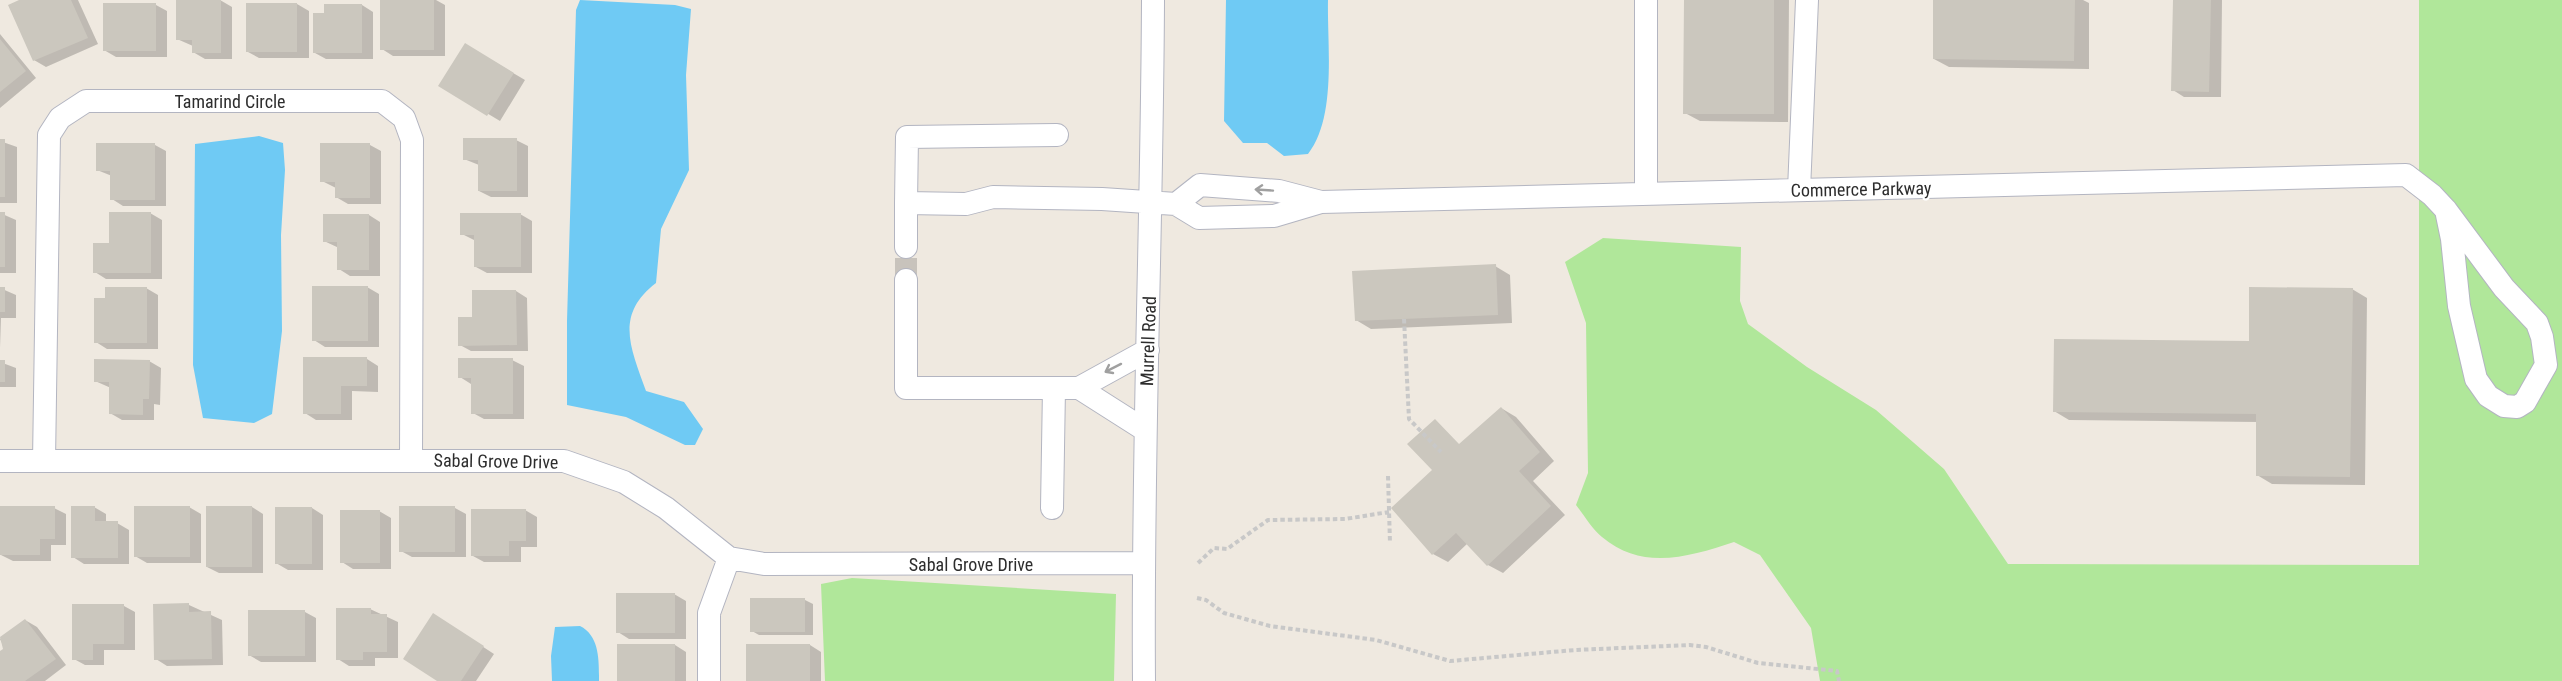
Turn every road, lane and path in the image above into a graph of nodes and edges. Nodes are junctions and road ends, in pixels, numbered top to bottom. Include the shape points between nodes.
1 (1153, 0) edge
2 (1646, 0) edge
3 (1807, 0) edge
4 (1057, 135) dead end
5 (1799, 190) junction
6 (1646, 194) junction
7 (1152, 202) junction
8 (1321, 202) junction
9 (906, 203) junction
10 (1176, 204) junction
11 (2446, 210) junction
12 (906, 247) tunnel mouth
13 (906, 280) tunnel mouth
14 (1404, 319) dead end
15 (1148, 350) junction
16 (1054, 388) junction
17 (1079, 388) junction
18 (1145, 430) junction
19 (1440, 452) dead end
20 (411, 459) junction
21 (0, 461) edge
22 (44, 461) junction
23 (1388, 476) dead end
24 (1052, 508) dead end
25 (1389, 512) junction
26 (1390, 543) dead end
27 (729, 558) junction
28 (1143, 563) junction
29 (1198, 563) dead end
30 (1197, 598) dead end
31 (709, 681) edge
32 (1144, 681) edge
33 (1839, 681) edge

1 - 7 street, Murrell Road
2 - 6 street
3 - 5 street
4 - 9 street via 907,137
5 - 6 street, Commerce Parkway
5 - 11 street, Commerce Parkway via 2406,175
6 - 8 street, Commerce Parkway
7 - 9 street, Commerce Parkway via 993,197 966,204
7 - 10 street, Commerce Parkway
7 - 15 street, Murrell Road
8 - 10 street, Commerce Parkway via 1274,216 1199,218
8 -> 10 street, Commerce Parkway via 1279,191 1200,185
9 - 12 street
11 - 11 street via 2504,288 2536,323 2542,337 2546,365 2543,375 2525,402 2517,406 2504,406 2488,396 2476,379 2459,306
13 - 16 street via 906,388
14 - 19 path via 1409,419
15 -> 17 street
15 - 18 street, Murrell Road
16 - 17 street
16 - 24 street
17 - 18 street
18 - 28 street, Murrell Road
20 - 22 street, Sabal Grove Drive
20 - 22 street, Tamarind Circle via 412,140 404,118 382,101 86,101 60,118 49,135
20 - 27 street, Sabal Grove Drive via 564,461 624,482 666,508
21 - 22 street, Sabal Grove Drive
23 - 25 path
25 - 26 path
25 - 29 path via 1345,519 1268,520 1227,549 1214,548
27 - 28 street, Sabal Grove Drive via 764,564
27 - 31 street via 709,613
28 - 32 street, Murrell Road
30 - 33 path via 1224,613 1270,626 1376,640 1450,661 1690,645 1758,663 1837,671

